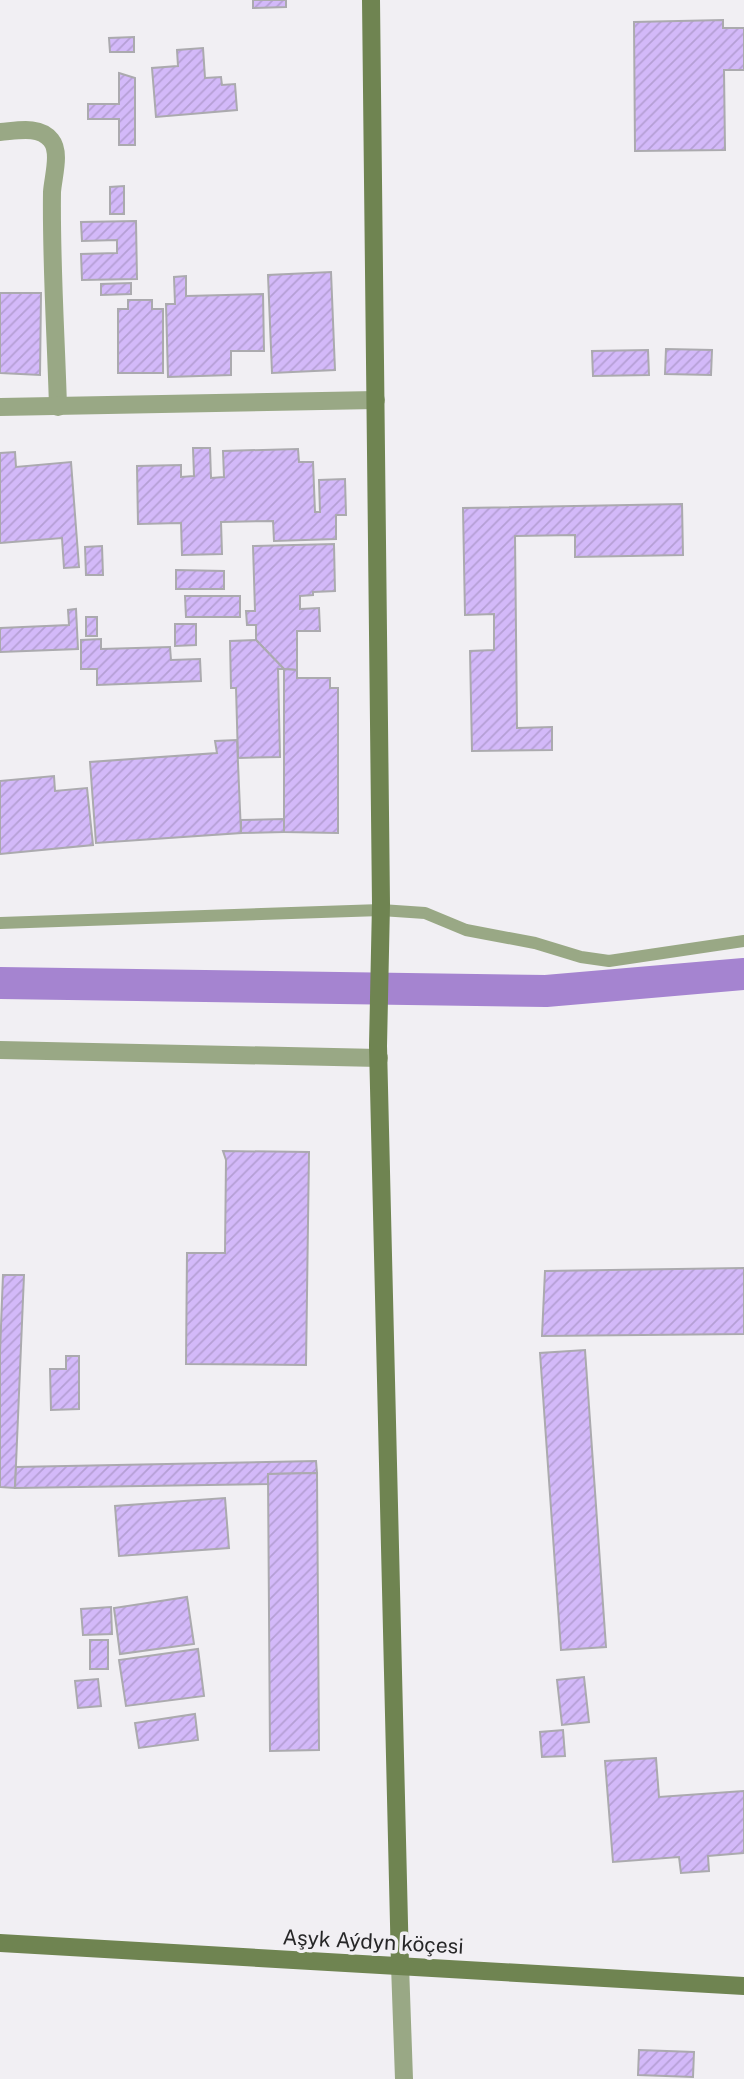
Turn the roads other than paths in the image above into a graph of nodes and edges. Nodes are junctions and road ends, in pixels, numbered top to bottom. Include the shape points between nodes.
1 (371, 0) edge
2 (0, 132) edge
3 (376, 400) junction
4 (58, 407) junction
5 (0, 408) edge
6 (380, 917) junction
7 (0, 923) edge
8 (744, 941) edge
9 (0, 1051) edge
10 (379, 1052) junction
11 (0, 1943) edge
12 (400, 1965) junction
13 (744, 1986) edge
14 (404, 2079) edge

1 - 3 street
2 - 4 street via 43,132 53,142
3 - 4 street
3 - 6 street
4 - 5 street
6 - 7 lane
6 - 8 lane via 425,913 466,930 610,961
6 - 10 street
9 - 10 street
10 - 12 street
11 - 12 street, Aşyk Aýdyn köçesi
12 - 13 street, Aşyk Aýdyn köçesi
12 - 14 street

